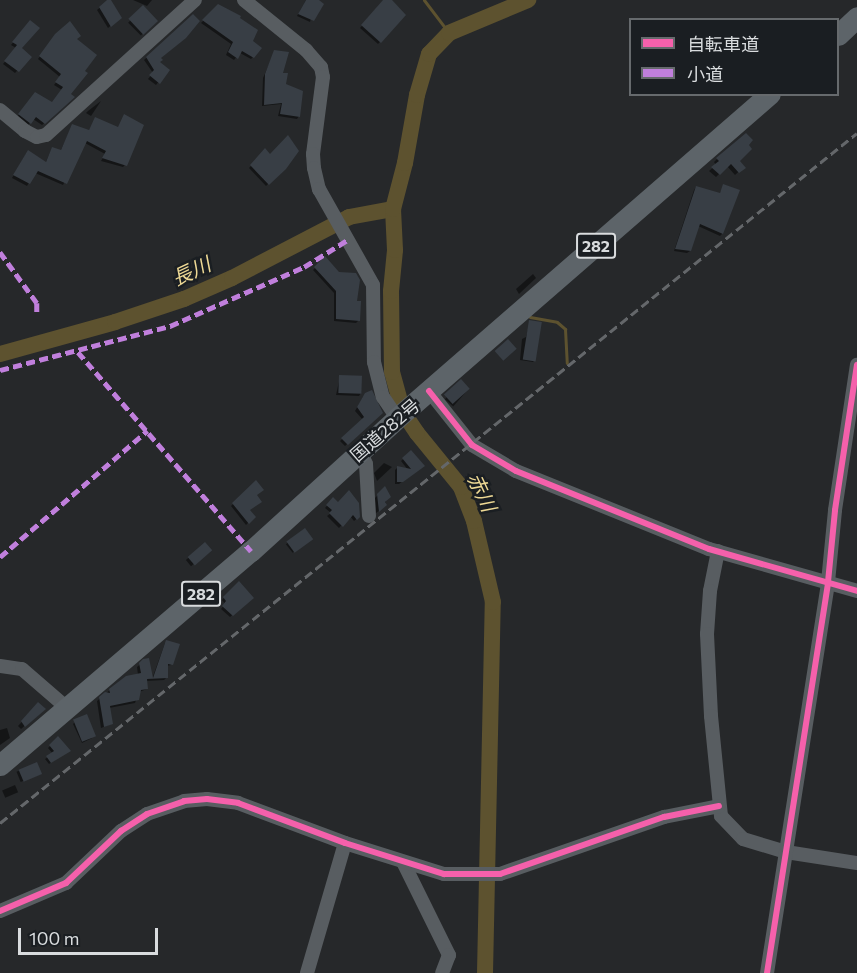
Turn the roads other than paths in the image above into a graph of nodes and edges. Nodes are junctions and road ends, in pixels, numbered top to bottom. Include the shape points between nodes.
1 (195, 0) edge
2 (244, 0) edge
3 (857, 17) edge
4 (839, 33) edge
5 (768, 96) edge
6 (0, 110) edge
7 (857, 365) edge
8 (426, 394) junction
9 (397, 418) junction
10 (360, 452) junction
11 (369, 516) dead end
12 (718, 551) junction
13 (828, 582) junction
14 (857, 591) edge
15 (0, 666) edge
16 (67, 708) junction
17 (0, 765) edge
18 (719, 806) junction
19 (345, 843) junction
20 (786, 852) junction
21 (404, 862) junction
22 (857, 863) edge
23 (0, 911) edge
24 (307, 973) edge
25 (442, 973) edge
26 (767, 973) edge

1 - 6 street via 46,135 37,137 25,131
2 - 9 street via 321,67 313,154 318,189 373,285 374,362 383,397
3 - 4 highway
5 - 8 highway, 国道282号 / 282
7 - 13 street
8 - 9 highway, 国道282号 / 282
8 - 12 street via 472,445 495,460
9 - 10 highway, 国道282号 / 282
10 - 11 street via 366,464
10 - 16 highway, 国道282号 / 282
12 - 13 street
12 - 18 street via 707,634
13 - 14 street
13 - 20 street
15 - 16 street via 22,669
16 - 17 highway, 国道282号 / 282
18 - 20 street via 724,822 743,839
18 - 21 street via 664,817 500,874 444,874
19 - 21 street
19 - 23 street via 238,803 184,801 147,814 121,831 66,883
19 - 24 street
20 - 22 street
20 - 26 street
21 - 25 street via 449,955

